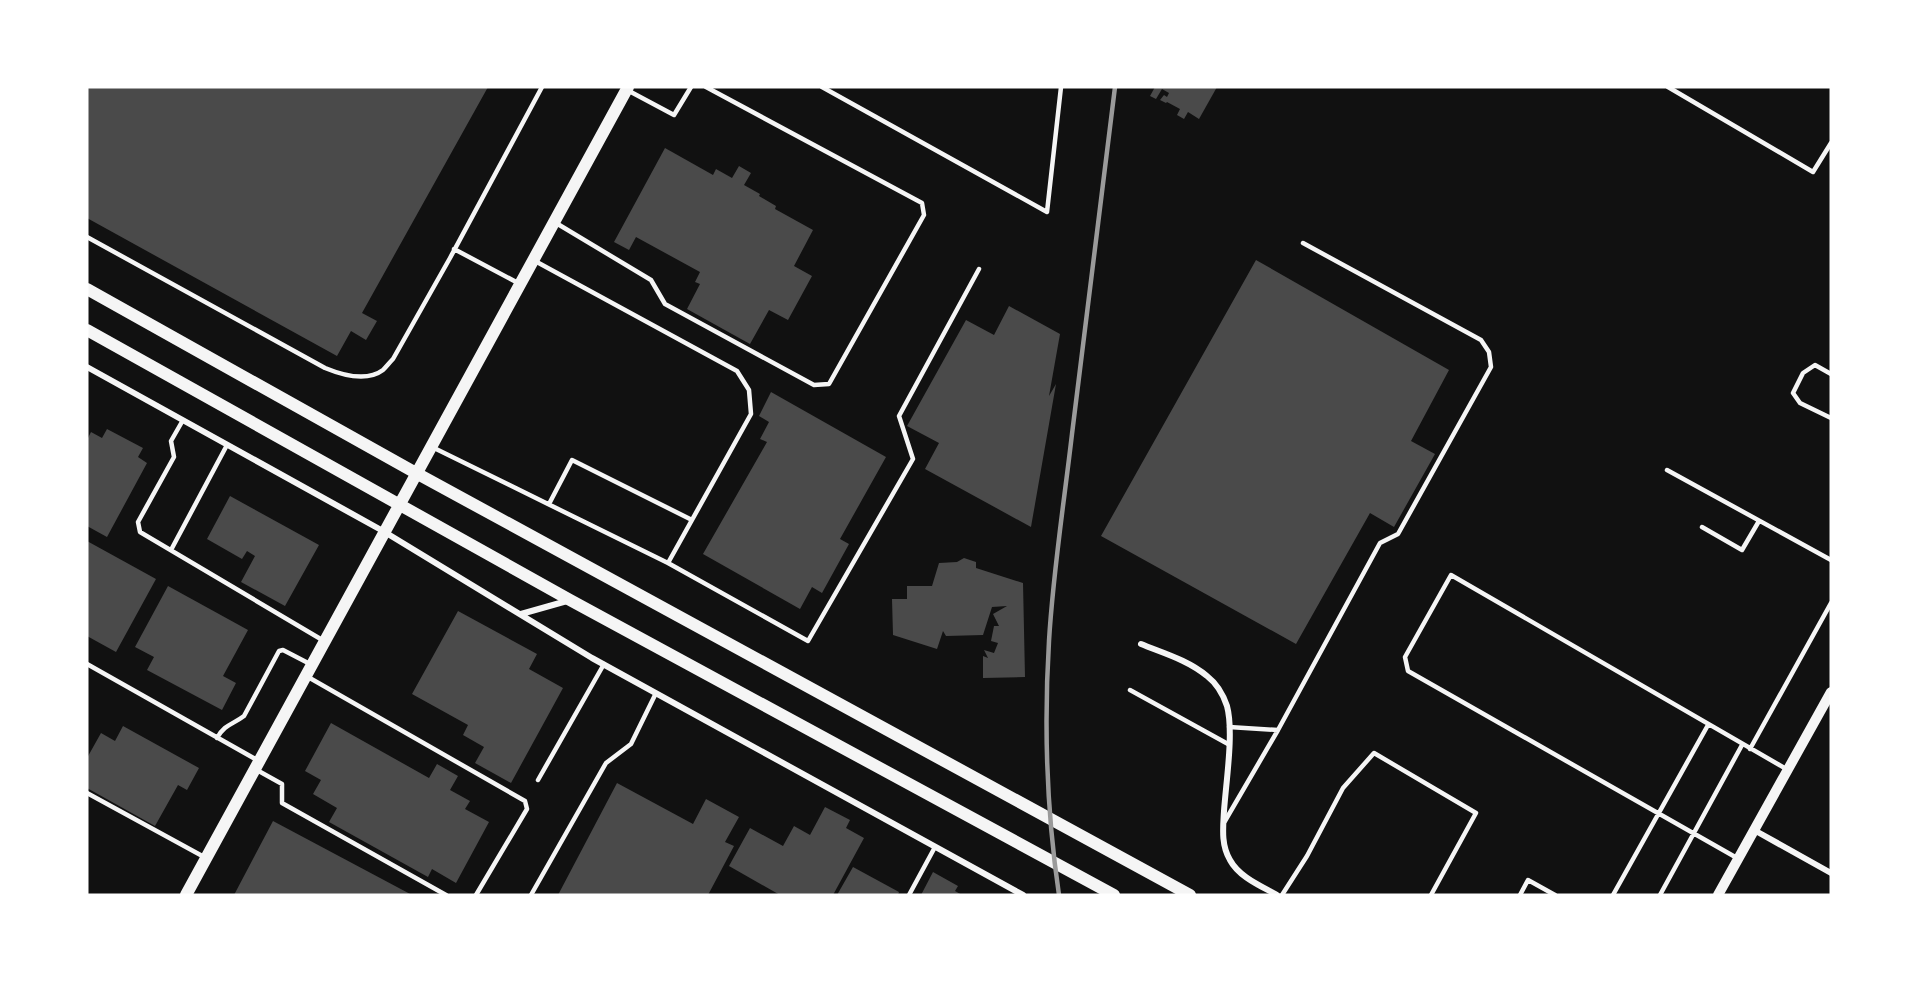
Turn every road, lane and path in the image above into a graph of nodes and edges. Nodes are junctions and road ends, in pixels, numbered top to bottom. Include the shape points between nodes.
1 (542, 87) edge
2 (691, 87) edge
3 (706, 87) edge
4 (822, 87) edge
5 (1061, 87) edge
6 (1668, 87) edge
7 (627, 89) edge
8 (1831, 143) edge
9 (554, 222) junction
10 (87, 237) edge
11 (1303, 243) dead end
12 (454, 249) junction
13 (533, 260) junction
14 (979, 269) dead end
15 (519, 284) junction
16 (87, 289) edge
17 (87, 330) edge
18 (87, 367) edge
19 (1831, 374) edge
20 (1831, 418) edge
21 (183, 420) junction
22 (227, 444) junction
23 (430, 446) junction
24 (1667, 470) dead end
25 (416, 473) junction
26 (549, 504) junction
27 (398, 505) junction
28 (692, 520) junction
29 (1759, 520) junction
30 (1702, 527) dead end
31 (384, 531) junction
32 (171, 550) junction
33 (1831, 560) edge
34 (668, 563) junction
35 (570, 600) junction
36 (1831, 603) edge
37 (521, 614) junction
38 (324, 641) junction
39 (1141, 644) dead end
40 (87, 664) edge
41 (604, 664) junction
42 (309, 670) junction
43 (1130, 690) dead end
44 (1831, 692) edge
45 (656, 693) junction
46 (1708, 724) junction
47 (1229, 726) junction
48 (1278, 730) junction
49 (217, 738) junction
50 (1228, 744) junction
51 (1742, 745) junction
52 (1750, 749) junction
53 (257, 765) junction
54 (1788, 770) junction
55 (538, 780) dead end
56 (87, 793) edge
57 (1659, 813) junction
58 (1223, 823) junction
59 (1754, 830) junction
60 (1694, 834) junction
61 (935, 847) junction
62 (206, 858) junction
63 (1738, 858) junction
64 (1831, 873) edge
65 (186, 895) edge
66 (446, 895) edge
67 (476, 895) edge
68 (531, 895) edge
69 (909, 895) edge
70 (1023, 895) edge
71 (1114, 895) edge
72 (1190, 895) edge
73 (1277, 895) edge
74 (1282, 895) edge
75 (1431, 895) edge
76 (1520, 895) edge
77 (1555, 895) edge
78 (1613, 895) edge
79 (1660, 895) edge
80 (1718, 895) edge

1 - 12 lane
2 - 7 lane via 674,115
3 - 9 lane via 922,202 924,215 829,384 814,385 665,304 651,280
4 - 5 lane via 1047,212
6 - 8 lane via 1813,172
7 - 9 main road
9 - 13 main road
10 - 12 lane via 325,368 363,376 382,371 393,359
11 - 48 lane via 1481,340 1489,352 1491,367 1398,534 1380,543
12 - 15 lane
13 - 15 main road
13 - 28 lane via 736,371 749,390 751,414
14 - 34 lane via 899,416 913,459 808,641
15 - 23 main road
16 - 25 main road
17 - 27 main road
18 - 21 street
19 - 20 lane via 1815,365 1803,373 1793,393 1800,403
21 - 22 street
21 - 32 lane via 171,441 174,457 138,522 140,532
22 - 31 street
22 - 32 lane
23 - 25 main road
23 - 26 lane
24 - 29 lane
25 - 27 main road
25 - 72 main road
26 - 28 lane via 572,460
26 - 34 lane
27 - 31 main road
27 - 35 main road
28 - 34 lane
29 - 30 lane via 1742,550
29 - 33 lane
31 - 37 street
31 - 38 main road
32 - 38 lane
35 - 37 street
35 - 71 main road
36 - 52 lane
37 - 41 street
38 - 42 main road
39 - 47 street via 1176,657 1206,675 1219,688 1227,705
40 - 49 lane
41 - 45 street
41 - 55 lane
42 - 49 lane via 279,651 244,716 228,724
42 - 53 main road
42 - 67 lane via 525,801 527,809
43 - 50 lane
44 - 54 street
45 - 61 street
45 - 68 lane via 631,744 606,763
46 - 51 lane
46 - 57 lane
46 - 57 lane via 1451,575 1405,657 1408,671
47 - 48 lane
47 - 50 street
48 - 58 lane
49 - 53 lane
50 - 58 street
51 - 52 lane
51 - 60 lane
52 - 54 lane
53 - 62 main road
53 - 66 lane via 282,784 282,802
54 - 59 street
56 - 62 lane
57 - 60 lane
57 - 78 lane
58 - 73 street via 1224,846 1230,861
59 - 63 street
59 - 64 street
60 - 63 lane
60 - 79 lane
61 - 69 lane
61 - 70 street
62 - 65 main road
63 - 80 street
74 - 75 lane via 1343,788 1374,753 1476,813
76 - 77 lane via 1528,880

